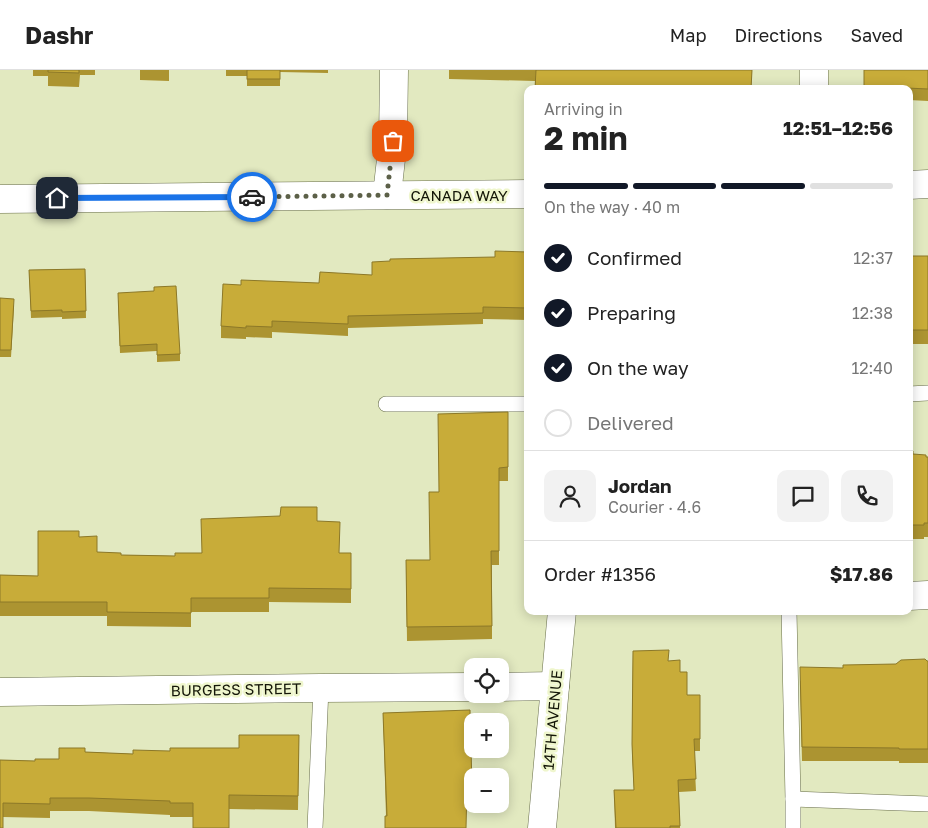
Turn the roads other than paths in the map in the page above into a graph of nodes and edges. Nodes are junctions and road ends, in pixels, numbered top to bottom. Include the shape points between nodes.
1 (394, 70) edge
2 (814, 70) edge
3 (814, 85) edge
4 (928, 184) edge
5 (913, 185) edge
6 (524, 194) edge
7 (387, 195) junction
8 (0, 198) edge
9 (928, 393) edge
10 (913, 394) edge
11 (386, 404) dead end
12 (524, 404) edge
13 (928, 595) edge
14 (913, 596) edge
15 (562, 615) edge
16 (789, 615) edge
17 (555, 686) junction
18 (464, 687) edge
19 (509, 687) edge
20 (321, 688) junction
21 (0, 692) edge
22 (793, 799) junction
23 (928, 804) edge
24 (315, 828) edge
25 (542, 828) edge
26 (792, 828) edge

1 - 7 street via 393,141
2 - 3 street
4 - 5 street
6 - 7 street, CANADA WAY
7 - 8 street, CANADA WAY
9 - 10 lane
11 - 12 lane
13 - 14 street
15 - 17 street, 14TH AVENUE
16 - 22 lane
17 - 19 street
17 - 25 street, 14TH AVENUE
18 - 20 street, BURGESS STREET
20 - 21 street, BURGESS STREET
20 - 24 lane
22 - 23 lane
22 - 26 lane

